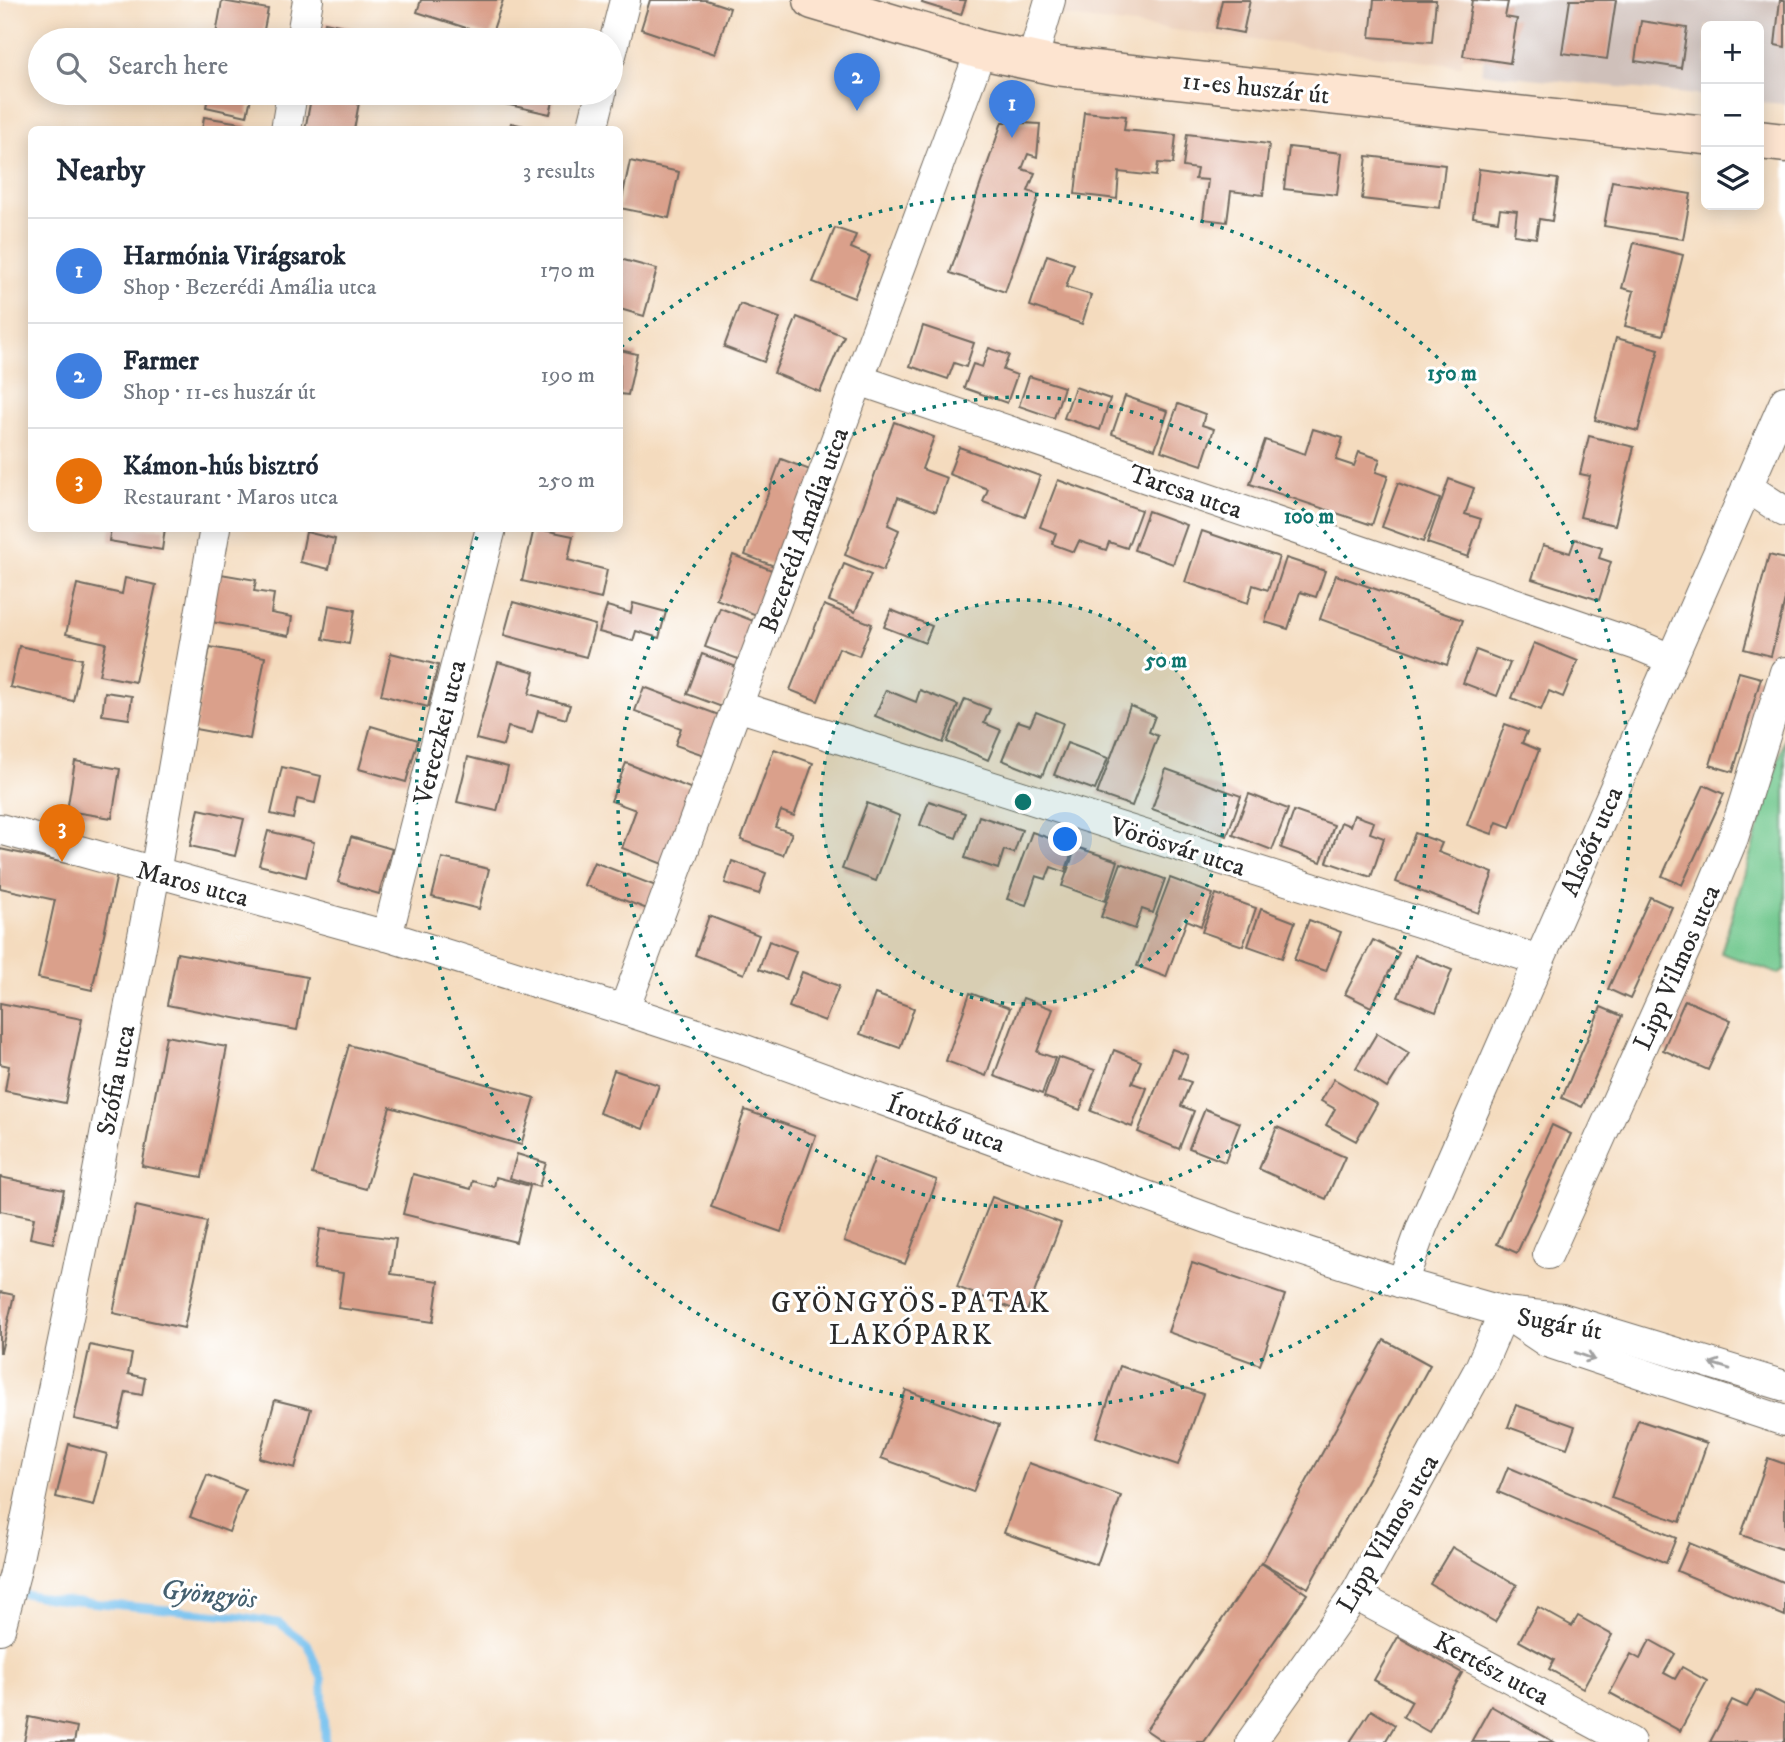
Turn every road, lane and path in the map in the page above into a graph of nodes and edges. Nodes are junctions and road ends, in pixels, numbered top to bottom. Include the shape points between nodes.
1 (308, 0) edge
2 (625, 0) edge
3 (813, 0) edge
4 (1050, 0) edge
5 (303, 28) edge
6 (618, 28) edge
7 (981, 50) junction
8 (1032, 61) junction
9 (290, 105) edge
10 (598, 105) edge
11 (287, 126) edge
12 (593, 126) edge
13 (1701, 134) edge
14 (1764, 141) edge
15 (1785, 143) edge
16 (859, 380) junction
17 (1785, 401) edge
18 (1747, 487) junction
19 (1785, 512) edge
20 (214, 532) edge
21 (490, 532) edge
22 (1671, 659) junction
23 (1785, 673) edge
24 (737, 706) junction
25 (0, 829) edge
26 (155, 873) junction
27 (387, 936) junction
28 (1539, 960) junction
29 (624, 1010) junction
30 (1548, 1254) dead end
31 (1402, 1283) junction
32 (1504, 1312) junction
33 (1785, 1386) edge
34 (1785, 1421) edge
35 (1355, 1595) junction
36 (1, 1623) edge
37 (1251, 1742) edge
38 (1630, 1742) edge

1 - 5 street
2 - 6 street
3 - 7 main road, 11-es huszár út
4 - 8 street
7 - 8 main road, 11-es huszár út
7 - 16 street, Bezerédi Amália utca
8 - 13 main road, 11-es huszár út
9 - 11 street
10 - 12 street
14 - 15 main road
16 - 22 street, Tarcsa utca
16 - 24 street, Bezerédi Amália utca
17 - 18 street, Alsóőr utca
18 - 19 street
18 - 22 street, Alsóőr utca
20 - 26 street, Szófia utca
21 - 27 street, Vereczkei utca
22 - 28 street, Alsóőr utca
23 - 30 street, Lipp Vilmos utca via 1733,838
24 - 28 street, Vörösvár utca
24 - 29 street, Bezerédi Amália utca
25 - 26 street, Maros utca
26 - 27 street, Maros utca
26 - 36 street, Szófia utca via 95,1187
27 - 29 street, Írottkő utca
28 - 31 street, Alsóőr utca
29 - 31 street, Írottkő utca via 1240,1230
31 - 32 street, Írottkő utca
33 -> 32 street, Sugár út via 1562,1318
32 -> 34 street, Sugár út via 1547,1342
32 - 35 street, Lipp Vilmos utca via 1480,1368
35 - 37 street, Lipp Vilmos utca
35 - 38 street, Kertész utca

